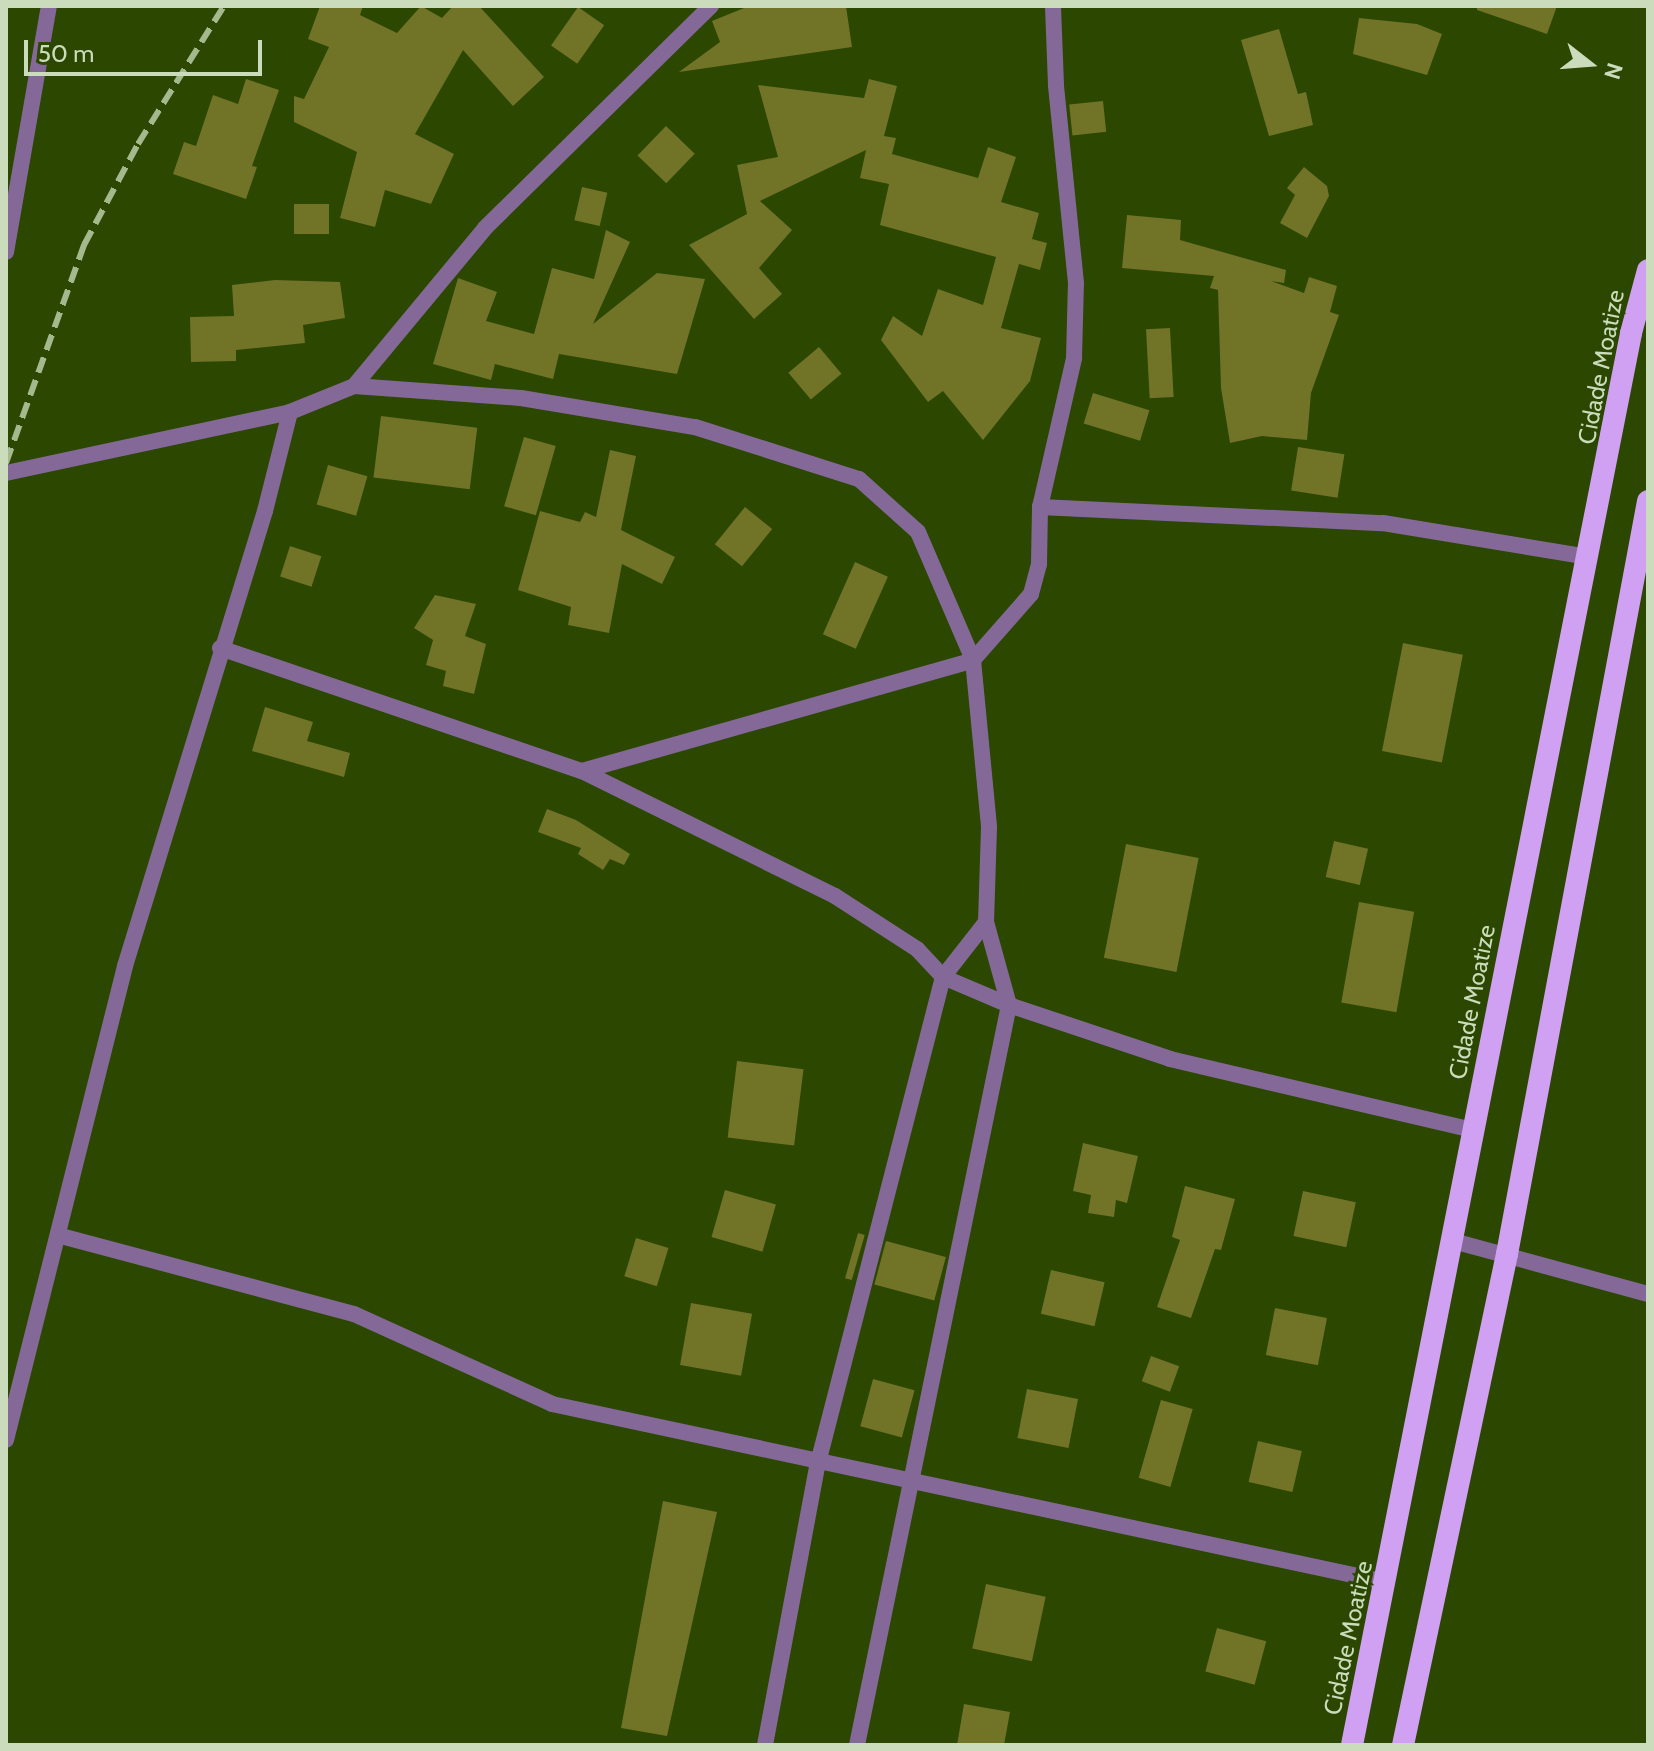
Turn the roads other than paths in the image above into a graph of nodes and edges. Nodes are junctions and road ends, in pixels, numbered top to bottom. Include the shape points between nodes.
1 (49, 6) edge
2 (711, 6) edge
3 (1053, 6) edge
4 (6, 252) edge
5 (1648, 270) edge
6 (354, 386) junction
7 (290, 412) junction
8 (6, 473) edge
9 (1648, 501) edge
10 (1040, 507) junction
11 (1589, 557) junction
12 (220, 648) junction
13 (973, 660) junction
14 (582, 771) junction
15 (986, 922) junction
16 (943, 977) junction
17 (1009, 1005) junction
18 (1473, 1130) junction
19 (61, 1236) junction
20 (1453, 1241) junction
21 (1507, 1254) junction
22 (1648, 1294) edge
23 (6, 1440) edge
24 (818, 1463) junction
25 (912, 1483) junction
26 (1386, 1582) junction
27 (765, 1745) edge
28 (857, 1745) edge
29 (1352, 1745) edge
30 (1403, 1745) edge

1 - 4 street
2 - 6 street via 485,228
3 - 10 street via 1076,283 1075,343
5 - 11 highway, Cidade Moatize
6 - 7 street
6 - 13 street via 521,398 695,427 859,479 918,532
7 - 8 street
7 - 12 street via 265,511
9 - 21 highway
10 - 11 street via 1383,523
10 - 13 street via 1039,564 1031,594
11 - 18 highway, Cidade Moatize
12 - 14 street
12 - 19 street via 125,966
13 - 14 street
13 - 15 street via 989,827
14 - 16 street via 835,896 917,949
15 - 16 street
15 - 17 street
16 - 17 street
16 - 24 street
17 - 18 street via 1170,1059
17 - 25 street
18 - 20 highway, Cidade Moatize
19 - 23 street
19 - 24 street via 354,1314 552,1404
20 - 21 street
20 - 26 highway, Cidade Moatize
21 - 22 street
21 - 30 highway
24 - 25 street
24 - 27 street
25 - 26 street
25 - 28 street
26 - 29 highway, Cidade Moatize

